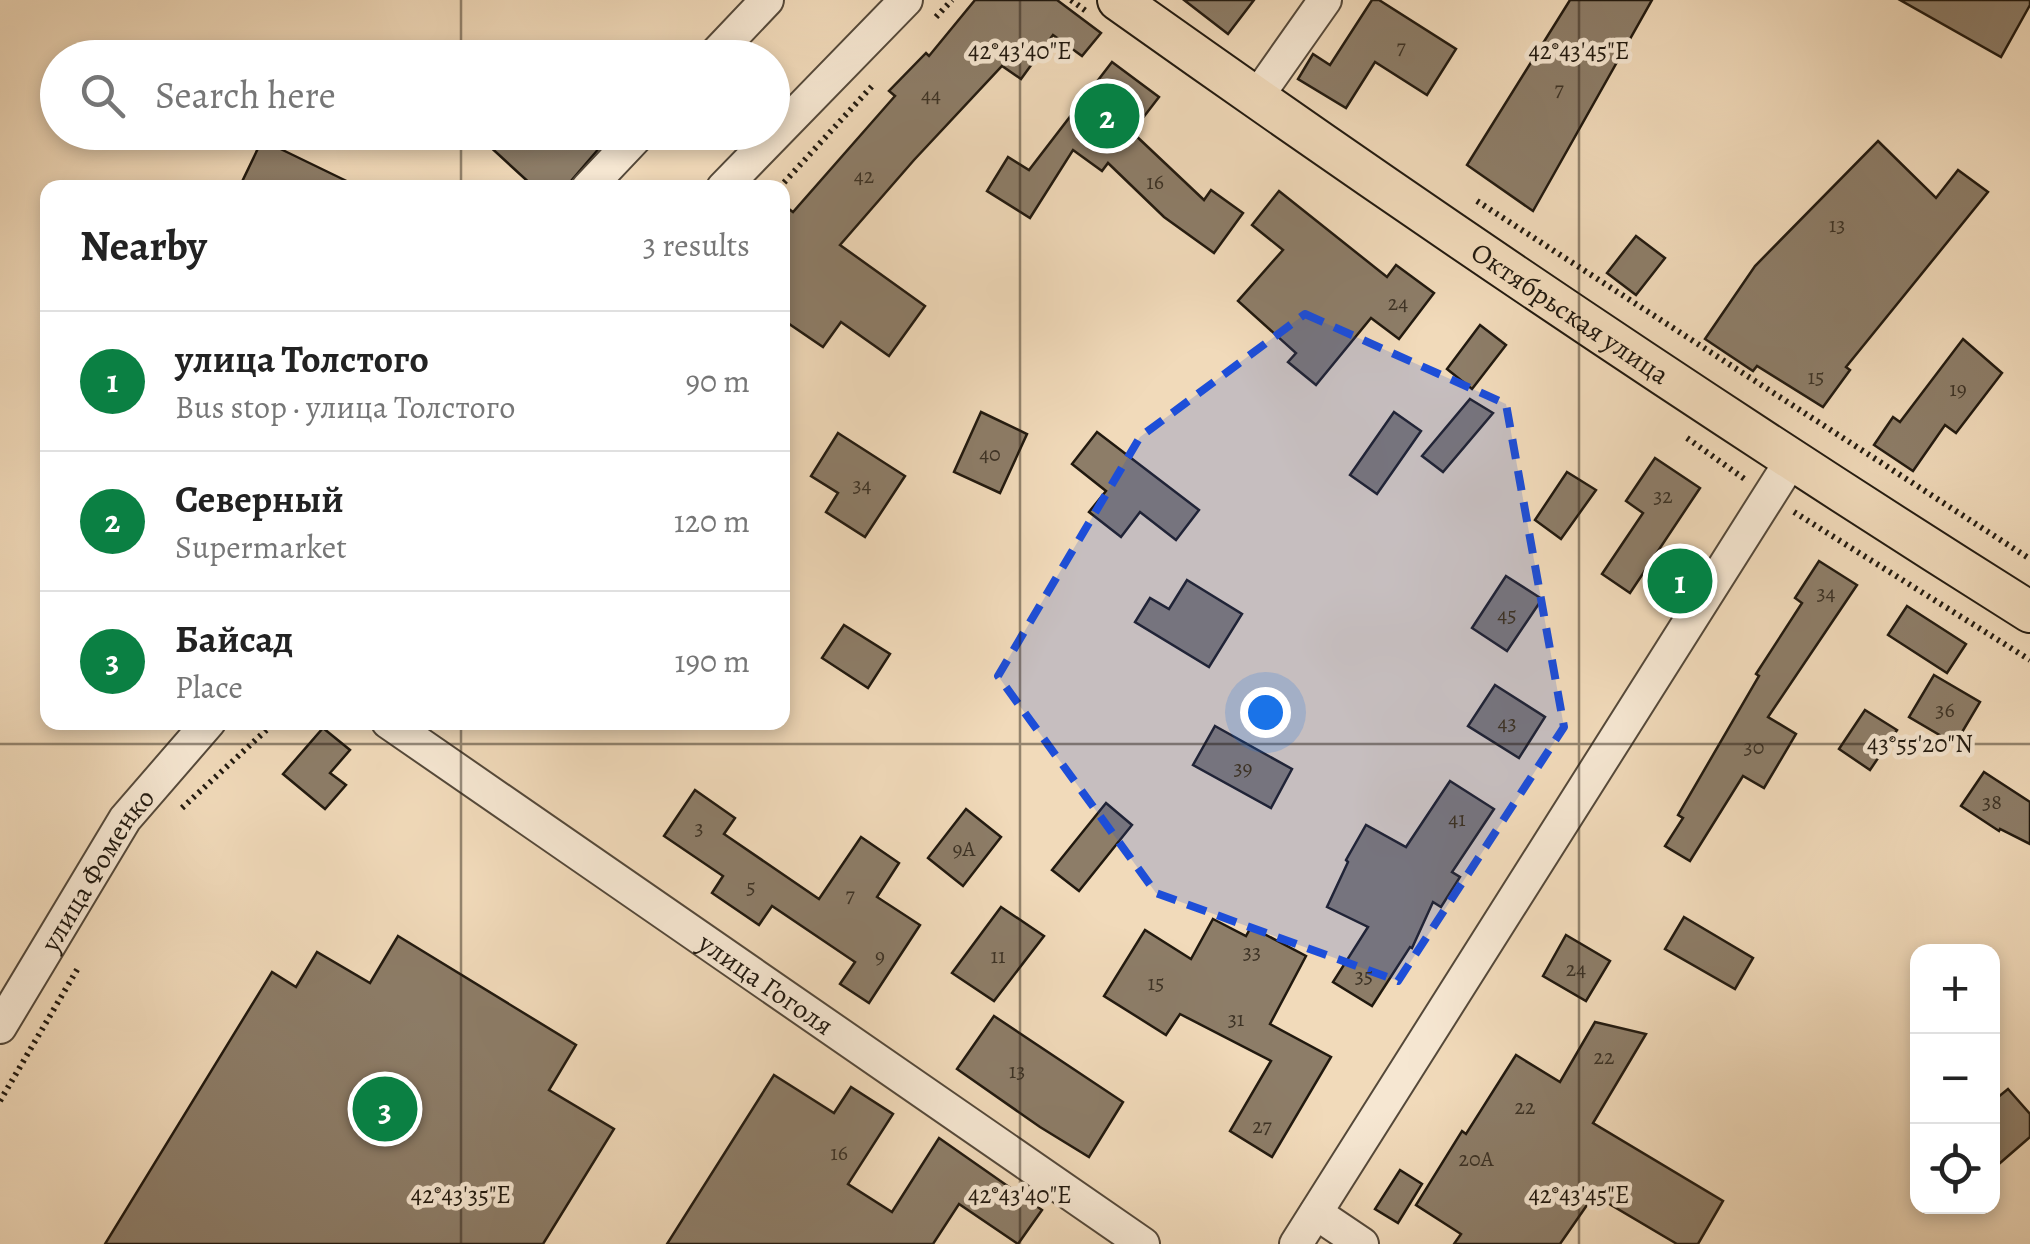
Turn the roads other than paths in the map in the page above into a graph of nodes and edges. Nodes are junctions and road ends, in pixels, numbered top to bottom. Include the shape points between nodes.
1 (768, 0) edge
2 (906, 0) edge
3 (1118, 0) edge
4 (1325, 0) edge
5 (729, 40) edge
6 (1256, 98) junction
7 (790, 120) edge
8 (624, 150) edge
9 (761, 150) edge
10 (596, 180) edge
11 (732, 180) edge
12 (1791, 461) junction
13 (2030, 612) edge
14 (203, 730) edge
15 (400, 730) edge
16 (0, 1027) edge
17 (1316, 1214) junction
18 (1143, 1244) edge
19 (1296, 1244) edge
20 (1362, 1244) edge

1 - 5 street
2 - 7 street
3 - 6 main road, Октябрьская улица
4 - 6 street
6 - 12 main road, Октябрьская улица
8 - 10 street
9 - 11 street
12 - 13 main road, Октябрьская улица
12 - 17 street
14 - 16 street, улица Фоменко via 125,820
15 - 18 street, улица Гоголя
17 - 19 street
17 - 20 street

